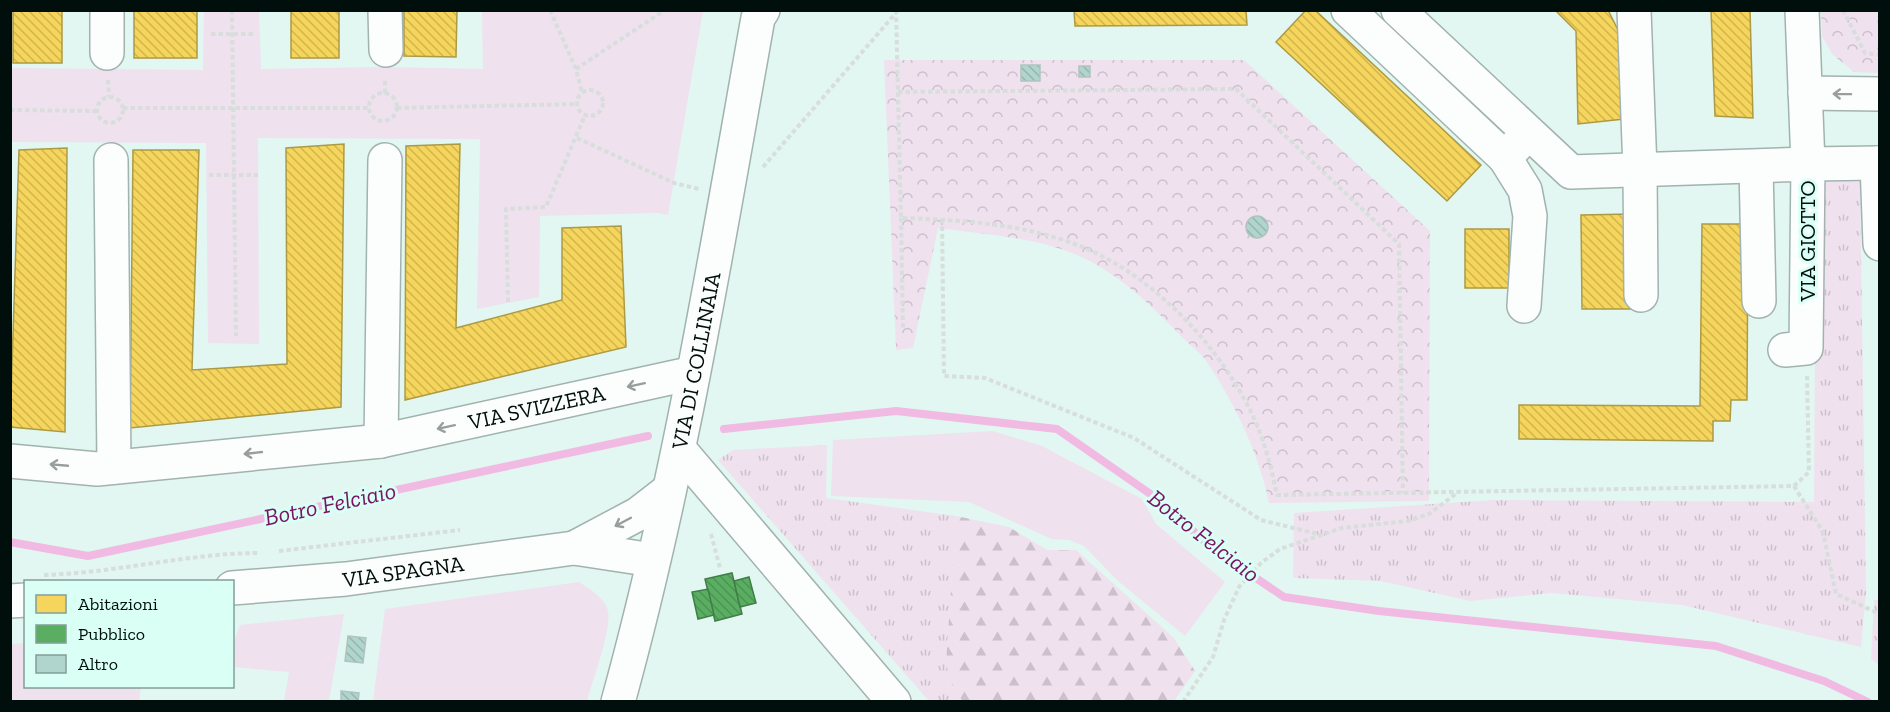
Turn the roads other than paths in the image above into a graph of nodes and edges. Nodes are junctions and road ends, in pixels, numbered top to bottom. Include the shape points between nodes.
1 (106, 10) edge
2 (385, 10) edge
3 (1348, 10) edge
4 (1398, 10) edge
5 (1634, 10) edge
6 (1802, 10) edge
7 (758, 13) edge
8 (386, 50) dead end
9 (107, 52) dead end
10 (1805, 93) junction
11 (1880, 94) edge
12 (1528, 133) junction
13 (1504, 158) junction
14 (111, 160) dead end
15 (386, 160) dead end
16 (1808, 164) junction
17 (1878, 164) edge
18 (1756, 167) junction
19 (1640, 170) junction
20 (1880, 244) edge
21 (1641, 295) dead end
22 (1760, 301) dead end
23 (1524, 306) dead end
24 (1799, 355) road end
25 (693, 373) junction
26 (381, 441) junction
27 (679, 449) junction
28 (10, 461) edge
29 (114, 467) junction
30 (669, 490) junction
31 (574, 548) junction
32 (653, 560) junction
33 (234, 588) edge
34 (618, 702) edge
35 (894, 702) edge

1 - 9 street
2 - 8 street
3 - 13 street
4 - 12 street, VIA GIOTTO
5 - 19 street
6 - 10 street
7 - 25 street, VIA DI COLLINAIA
11 -> 10 street
10 - 16 street
12 - 13 street
12 - 19 street, VIA GIOTTO via 1571,172
13 - 23 street via 1525,190 1530,216
14 - 29 street
15 - 26 street
16 - 17 street
16 - 18 street, VIA GIOTTO
16 - 24 street, VIA GIOTTO
17 - 20 street
18 - 19 street, VIA GIOTTO
18 - 22 street
19 - 21 street
25 -> 26 street, VIA SVIZZERA
25 - 27 street, VIA DI COLLINAIA
26 -> 29 street, VIA SVIZZERA
27 - 30 street, VIA DI COLLINAIA
27 - 35 street
29 -> 28 street, VIA SVIZZERA
30 -> 31 street, VIA SPAGNA via 638,514
30 - 32 street, VIA DI COLLINAIA
31 - 32 street, VIA SPAGNA
31 - 33 street, VIA SPAGNA via 346,579
32 - 34 street, VIA DI COLLINAIA

